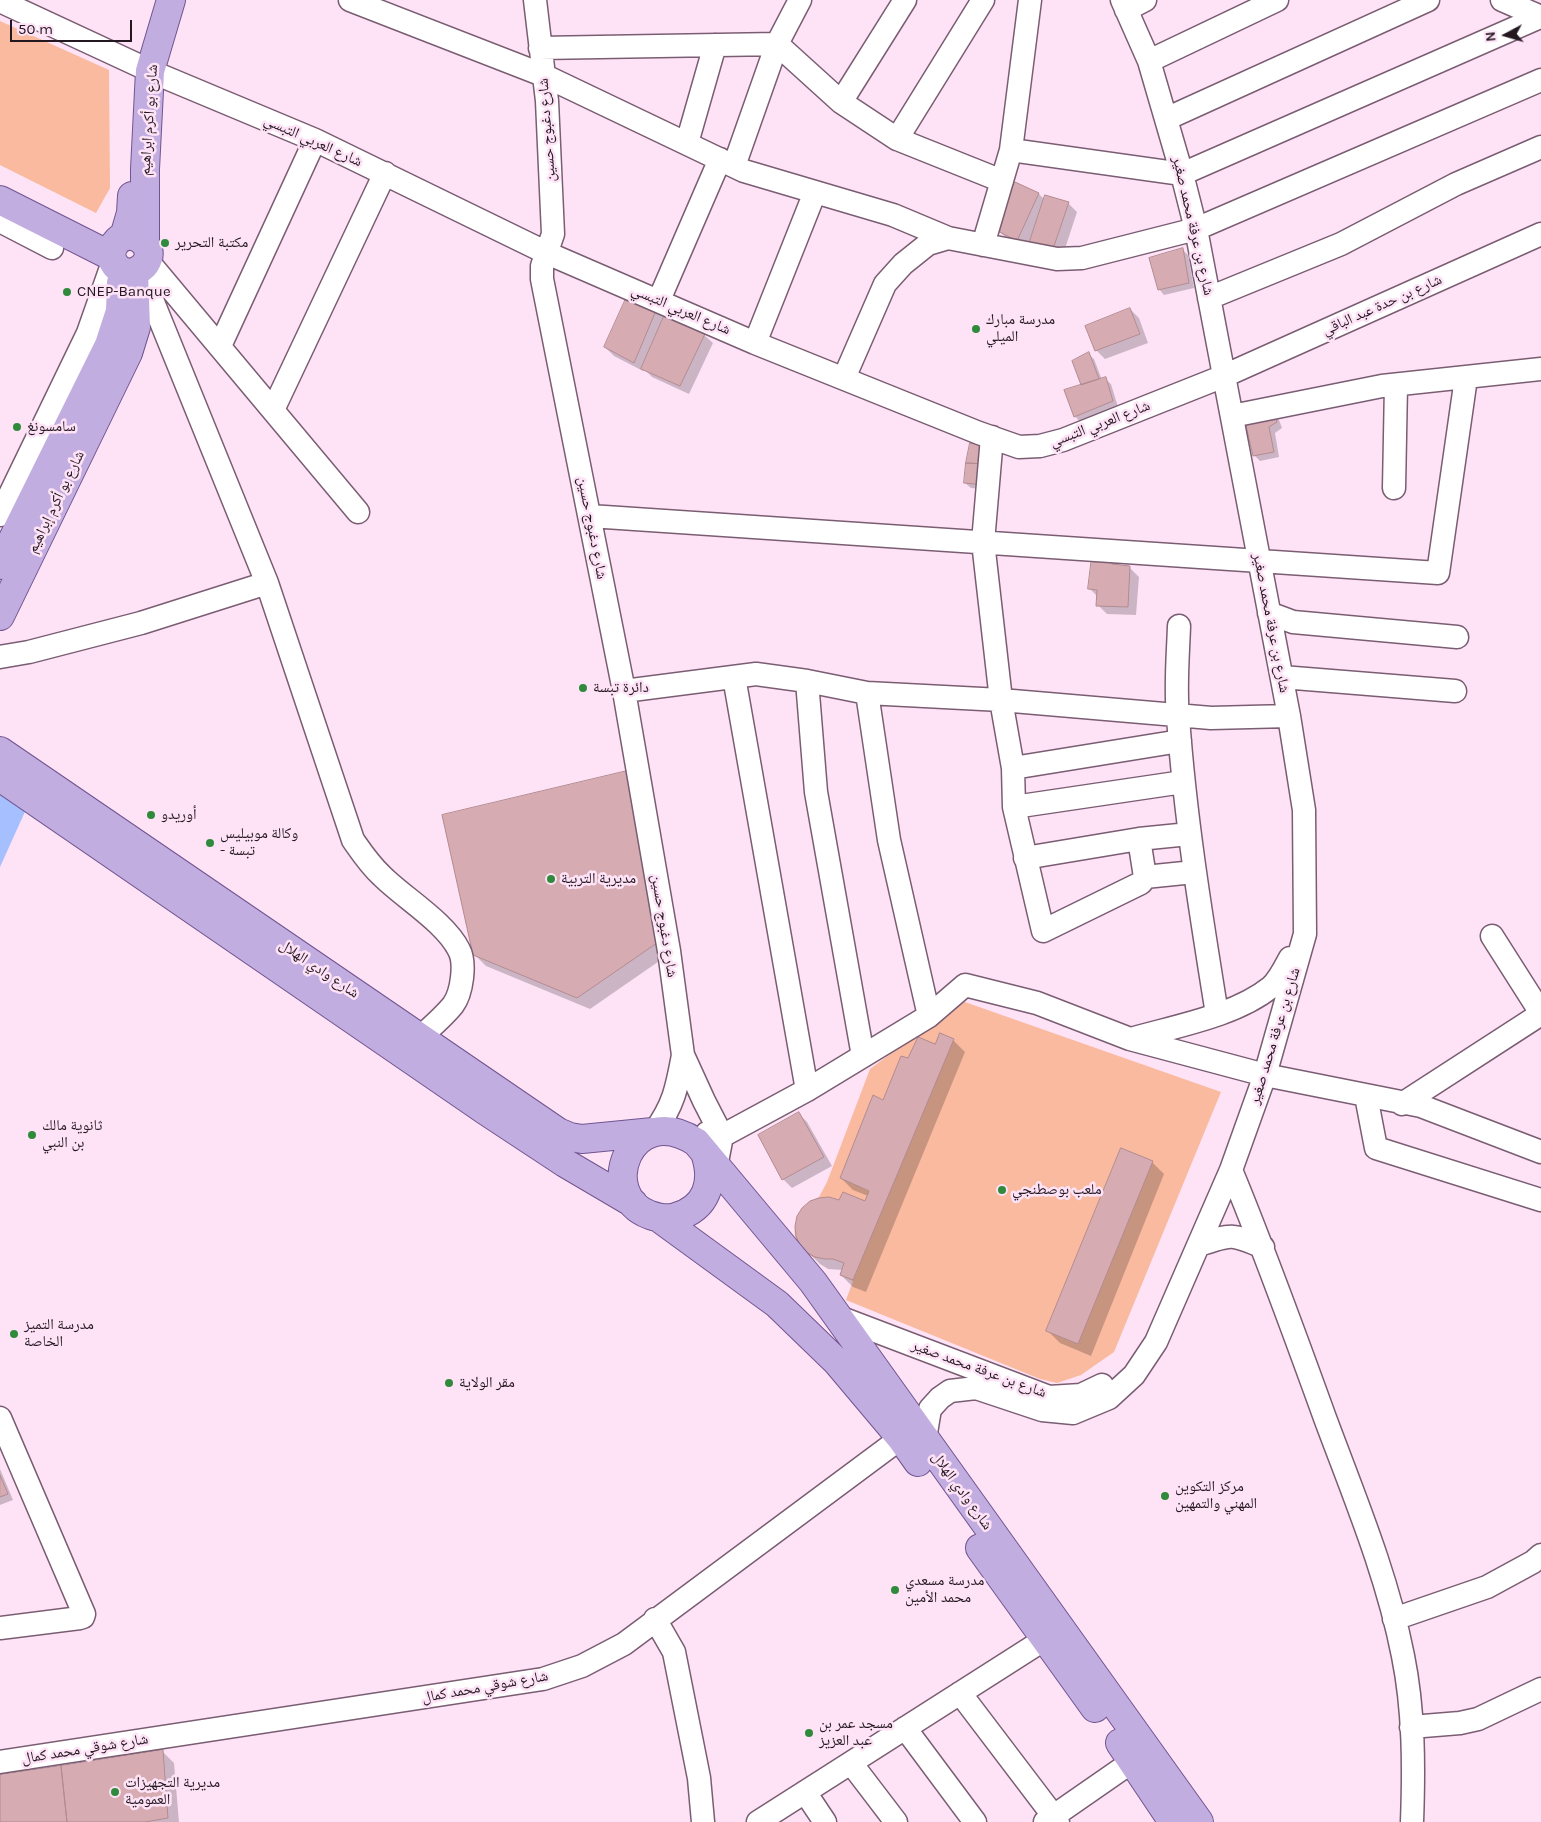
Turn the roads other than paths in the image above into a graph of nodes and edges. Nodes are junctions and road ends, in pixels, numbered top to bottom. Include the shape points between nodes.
1 (160, 0) edge
2 (171, 0) edge
3 (350, 0) edge
4 (535, 0) edge
5 (800, 0) edge
6 (905, 0) edge
7 (982, 0) edge
8 (1030, 0) edge
9 (1277, 0) edge
10 (1428, 0) edge
11 (0, 2) edge
12 (1510, 2) edge
13 (1131, 3) edge
14 (1541, 17) edge
15 (777, 44) junction
16 (715, 45) junction
17 (540, 48) junction
18 (1148, 61) junction
19 (145, 68) junction
20 (543, 75) junction
21 (1541, 80) edge
22 (841, 102) junction
23 (1166, 119) junction
24 (897, 139) junction
25 (315, 140) junction
26 (687, 143) junction
27 (1541, 146) edge
28 (1011, 150) junction
29 (727, 162) junction
30 (385, 173) junction
31 (1182, 174) junction
32 (0, 181) edge
33 (1002, 181) junction
34 (815, 192) junction
35 (0, 200) edge
36 (0, 221) edge
37 (1196, 229) junction
38 (1541, 234) edge
39 (948, 238) junction
40 (983, 245) junction
41 (52, 248) dead end
42 (547, 253) junction
43 (128, 257) junction
44 (1209, 298) junction
45 (659, 300) junction
46 (755, 343) junction
47 (220, 346) junction
48 (1541, 369) edge
49 (1224, 376) junction
50 (844, 378) junction
51 (1466, 378) junction
52 (1396, 384) junction
53 (273, 410) junction
54 (1232, 416) junction
55 (992, 437) junction
56 (1394, 488) dead end
57 (358, 512) dead end
58 (0, 515) edge
59 (590, 516) junction
60 (983, 542) junction
61 (1258, 561) junction
62 (0, 565) edge
63 (267, 584) junction
64 (1269, 613) junction
65 (0, 616) edge
66 (1179, 626) dead end
67 (1457, 637) dead end
68 (0, 657) edge
69 (734, 677) junction
70 (1282, 677) junction
71 (807, 681) junction
72 (624, 692) junction
73 (1455, 692) dead end
74 (867, 693) junction
75 (1002, 700) junction
76 (1178, 716) junction
77 (1289, 716) junction
78 (1180, 741) junction
79 (0, 751) edge
80 (1013, 768) junction
81 (0, 777) edge
82 (1184, 782) junction
83 (1014, 807) junction
84 (1189, 834) junction
85 (1139, 839) junction
86 (1025, 858) junction
87 (1194, 872) junction
88 (1145, 877) junction
89 (1305, 934) junction
90 (1492, 936) dead end
91 (1217, 1014) junction
92 (1541, 1014) edge
93 (929, 1016) junction
94 (1130, 1039) junction
95 (411, 1046) junction
96 (683, 1055) junction
97 (862, 1056) junction
98 (1265, 1075) junction
99 (807, 1090) junction
100 (1366, 1096) junction
101 (1402, 1104) junction
102 (654, 1132) junction
103 (1541, 1152) edge
104 (713, 1159) junction
105 (1231, 1170) junction
106 (1541, 1200) edge
107 (633, 1203) junction
108 (659, 1218) junction
109 (1199, 1245) junction
110 (1263, 1248) junction
111 (836, 1316) junction
112 (0, 1418) edge
113 (913, 1439) junction
114 (1538, 1564) edge
115 (656, 1619) junction
116 (1394, 1619) junction
117 (0, 1628) edge
118 (1045, 1639) junction
119 (1541, 1689) edge
120 (960, 1693) junction
121 (1411, 1727) junction
122 (905, 1728) junction
123 (1133, 1761) junction
124 (0, 1762) edge
125 (851, 1763) junction
126 (805, 1792) junction
127 (1052, 1820) edge
128 (703, 1822) edge
129 (758, 1822) edge
130 (825, 1822) edge
131 (896, 1822) edge
132 (975, 1822) edge
133 (1173, 1822) edge
134 (1199, 1822) edge
135 (1412, 1822) edge

1 - 19 main road, شارع بو أكرم ابراهيم
2 - 19 main road, شارع بو أكرم ابراهيم
3 - 20 street
4 - 17 street, شارع دغبوج حسين
5 - 15 street
6 - 22 street
7 - 24 street
8 - 28 street
9 - 18 street
10 - 23 street
11 - 19 street, شارع العربي التبسي
12 - 14 street
13 - 18 street, شارع بن عرفة محمد صغير
14 - 31 street
15 - 16 street
15 - 22 street
15 - 29 street
16 - 17 street
16 - 26 street
17 - 20 street, شارع دغبوج حسين
18 - 23 street, شارع بن عرفة محمد صغير
19 - 25 street, شارع العربي التبسي
19 - 43 main road, شارع بو أكرم ابراهيم via 145,169
20 - 26 street
20 - 42 street, شارع دغبوج حسين via 553,234
21 - 37 street
22 - 24 street
23 - 31 street, شارع بن عرفة محمد صغير
24 - 33 street
25 - 30 street, شارع العربي التبسي
25 - 47 street
26 - 29 street
27 - 44 street via 1456,184 1341,244
28 - 31 street
28 - 33 street
29 - 34 street via 744,171
29 - 45 street
30 - 42 street, شارع العربي التبسي
30 - 53 street
31 - 37 street, شارع بن عرفة محمد صغير
32 - 43 main road
33 - 40 street
34 - 39 street via 893,215
34 - 46 street
35 - 43 main road
36 - 41 street
37 - 40 street via 1082,258 1057,259
37 - 44 street, شارع بن عرفة محمد صغير
38 - 49 street, شارع بن حدة عبد الباقي
39 - 40 street
39 - 50 street via 928,244 885,284
42 - 45 street, شارع العربي التبسي
42 - 59 street, شارع دغبوج حسين via 542,279
43 - 47 street
43 - 58 street
43 - 62 main road, شارع بو أكرم إبراهيم via 120,311 109,345
43 - 63 street
43 - 65 main road, شارع بو أكرم إبراهيم via 136,327 128,353
44 - 49 street, شارع بن عرفة محمد صغير
45 - 46 street, شارع العربي التبسي
46 - 50 street, شارع العربي التبسي
47 - 53 street
48 - 51 street
49 - 54 street, شارع بن عرفة محمد صغير
49 - 55 street, شارع العربي التبسي via 1072,437 1040,446 1020,447
50 - 55 street, شارع العربي التبسي
51 - 52 street
51 - 61 street via 1438,573
52 - 54 street
52 - 56 street
53 - 57 street
54 - 61 street, شارع بن عرفة محمد صغير
55 - 60 street
59 - 60 street
59 - 72 street, شارع دغبوج حسين
60 - 61 street
60 - 75 street
61 - 64 street, شارع بن عرفة محمد صغير
63 - 68 street via 141,623
63 - 95 street via 353,840 367,861 444,930 460,951 463,971 460,990 453,1004
64 - 67 street via 1294,622
64 - 70 street, شارع بن عرفة محمد صغير
66 - 76 street
69 - 71 street via 756,674
69 - 72 street
69 - 99 street
70 - 73 street
70 - 77 street, شارع بن عرفة محمد صغير
71 - 74 street
71 - 97 street via 816,792
72 - 96 street, شارع دغبوج حسين via 669,951
74 - 75 street
74 - 93 street via 889,840
75 - 76 street
75 - 80 street
76 - 77 street
76 - 78 street
77 - 89 street, شارع بن عرفة محمد صغير via 1304,810
78 - 80 street
78 - 82 street
79 - 95 main road, شارع وادي الهلال
80 - 83 street
81 - 95 main road, شارع وادي الهلال
82 - 83 street
82 - 84 street
83 - 86 street
84 - 85 street
84 - 87 street
85 - 86 street
85 - 88 street
86 - 88 street via 1043,931 1141,883
87 - 88 street
87 - 91 street
89 - 91 street via 1273,986 1250,1001
89 - 98 street, شارع بن عرفة محمد صغير
90 - 92 street
91 - 94 street
92 - 101 street
93 - 94 street via 965,984 1037,1003
93 - 97 street
94 - 98 street
95 - 102 main road, شارع وادي الهلال via 570,1137 599,1138
95 - 107 main road, شارع وادي الهلال via 549,1153
96 - 102 street via 667,1115
96 - 104 street via 704,1101
97 - 99 street
98 - 100 street
98 - 105 street, شارع بن عرفة محمد صغير
99 - 104 street
100 - 101 street
100 - 106 street via 1376,1148
101 - 103 street via 1421,1106
102 - 104 main road via 669,1130 683,1134
102 - 107 main road via 630,1148 624,1162 622,1176
104 - 108 main road via 706,1194 698,1205 686,1214
104 - 111 main road, شارع وادي الهلال via 813,1282
105 - 109 street, شارع بن عرفة محمد صغير
105 - 110 street
107 - 108 main road via 645,1213
108 - 113 main road, شارع وادي الهلال via 777,1304
109 - 110 street via 1224,1236 1239,1237
109 - 111 street, شارع بن عرفة محمد صغير via 1126,1364 1103,1384 1081,1395 1049,1397
109 - 113 street, شارع بن عرفة محمد صغير via 1156,1342 1134,1375 1109,1398 1073,1413 1042,1410 976,1388 950,1391 930,1409
110 - 116 street via 1369,1538
111 - 113 main road, شارع وادي الهلال
112 - 117 street via 84,1614 80,1618
113 - 115 street, شارع شوقي محمد كمال
113 - 118 main road, شارع وادي الهلال
113 - 134 main road, شارع وادي الهلال
114 - 116 street via 1487,1587
115 - 124 street, شارع شوقي محمد كمال via 624,1644 582,1666 543,1679
115 - 128 street via 674,1652 699,1778
116 - 121 street via 1403,1656
118 - 120 street
118 - 123 main road, شارع وادي الهلال
119 - 121 street via 1478,1719
120 - 122 street
120 - 127 street
121 - 135 street
122 - 125 street
122 - 132 street
123 - 127 street
123 - 133 main road, شارع وادي الهلال
125 - 126 street
125 - 131 street
126 - 129 street
126 - 130 street

